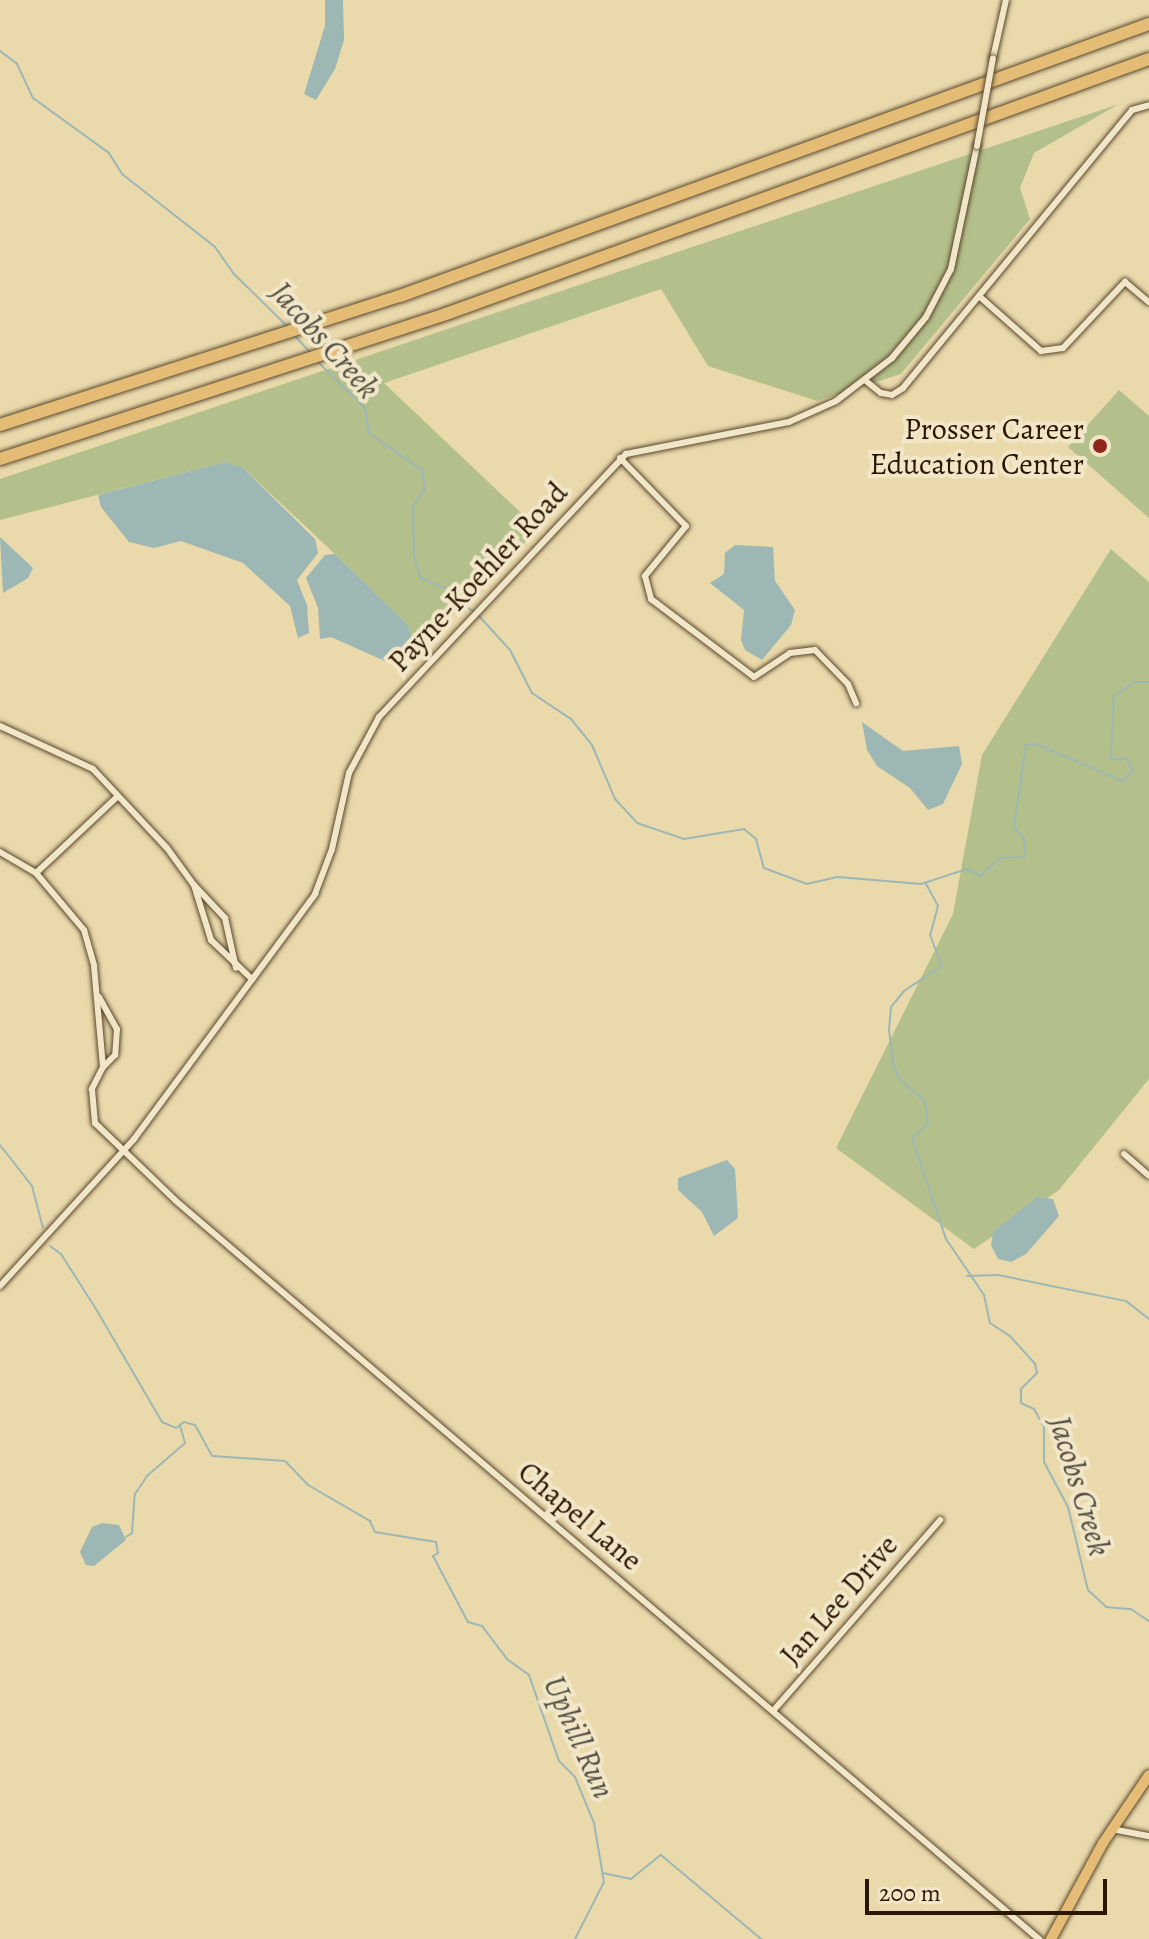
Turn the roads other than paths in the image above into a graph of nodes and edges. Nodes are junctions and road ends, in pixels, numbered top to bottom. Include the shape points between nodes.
1 (1006, 0) edge
2 (1149, 24) edge
3 (1149, 59) edge
4 (1149, 105) edge
5 (979, 296) junction
6 (1149, 302) edge
7 (866, 381) junction
8 (0, 425) edge
9 (620, 458) junction
10 (0, 459) edge
11 (856, 703) dead end
12 (0, 726) edge
13 (117, 797) junction
14 (0, 852) edge
15 (36, 873) junction
16 (194, 885) junction
17 (236, 968) junction
18 (252, 979) junction
19 (98, 997) junction
20 (103, 1067) junction
21 (123, 1151) junction
22 (1124, 1154) dead end
23 (1149, 1176) edge
24 (0, 1286) edge
25 (940, 1520) dead end
26 (773, 1711) junction
27 (1149, 1775) edge
28 (1112, 1829) junction
29 (1149, 1836) edge
30 (1039, 1939) edge
31 (1051, 1939) edge

1 - 7 street, Payne-Koehler Road, bridge via 962,235 944,286 916,331
2 - 8 highway via 322,323
3 - 10 highway via 346,349
4 - 5 street via 1132,110
5 - 6 street via 1033,348 1051,352 1074,338 1125,282
5 - 7 street via 903,388 892,395 881,393
7 - 9 street, Payne-Koehler Road via 789,422 648,445
9 - 11 street via 686,526 645,576 651,599 754,677 790,653 815,650 848,684
9 - 18 street, Payne-Koehler Road via 370,731 349,773 322,880
12 - 13 street via 93,769
13 - 15 street
13 - 16 street
14 - 15 street
15 - 19 street via 84,930
16 - 17 street via 211,940
16 - 17 street via 225,918
17 - 18 street
18 - 21 street, Payne-Koehler Road
19 - 20 street
19 - 20 street via 117,1029 115,1055
20 - 21 street, Chapel Lane via 92,1089 95,1123
21 - 24 street, Payne-Koehler Road
21 - 26 street, Chapel Lane
22 - 23 street
25 - 26 street, Jan Lee Drive
26 - 30 street, Chapel Lane
27 - 28 main road
28 - 29 street
28 - 31 main road

